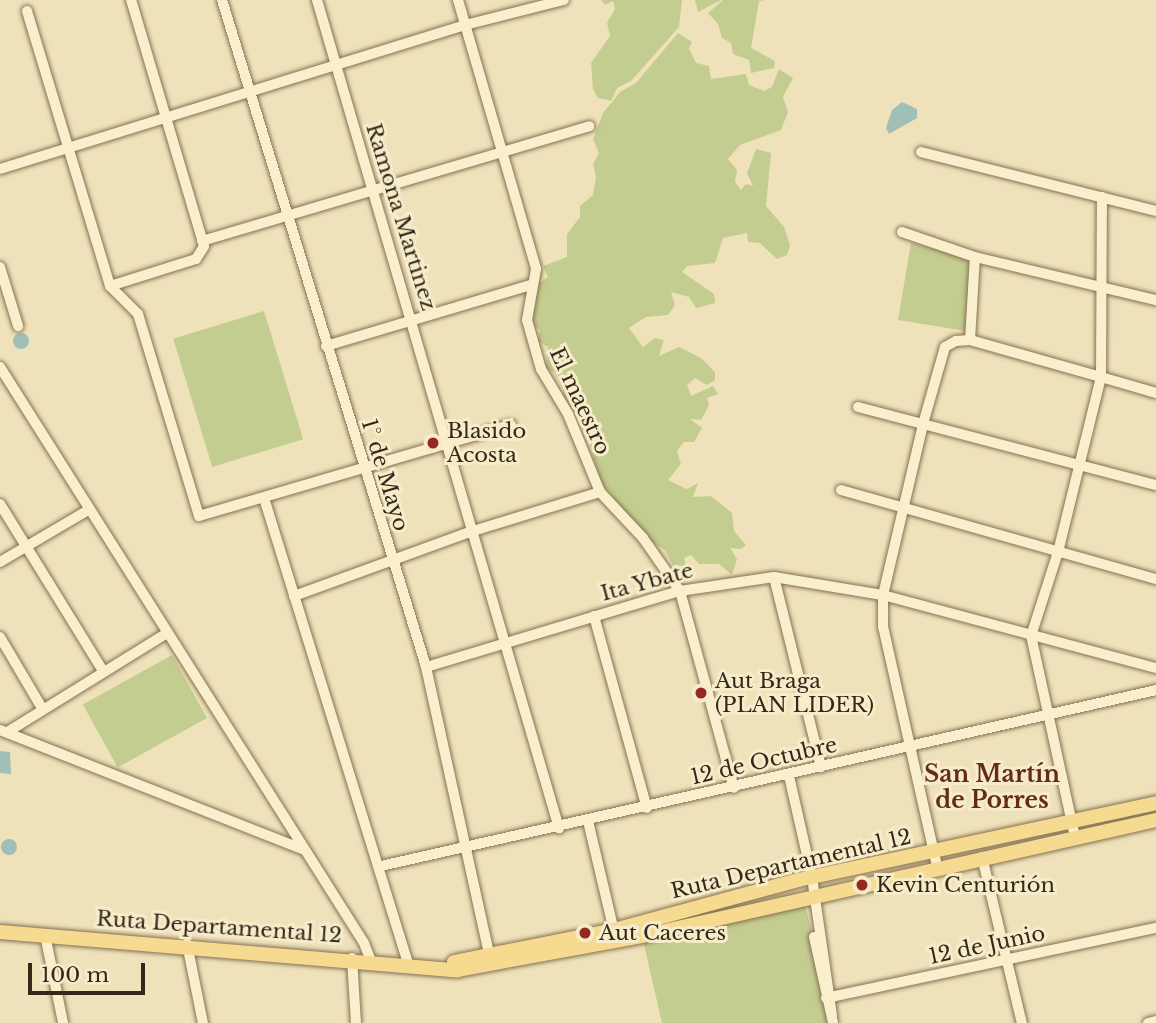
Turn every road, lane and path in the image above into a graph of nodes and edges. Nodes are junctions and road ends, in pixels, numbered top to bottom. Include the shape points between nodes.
1 (131, 0) edge
2 (222, 0) edge
3 (317, 0) edge
4 (458, 0) edge
5 (564, 0) edge
6 (27, 11) dead end
7 (465, 25) junction
8 (336, 65) junction
9 (249, 92) junction
10 (166, 118) junction
11 (589, 126) dead end
12 (71, 147) junction
13 (502, 152) junction
14 (921, 152) dead end
15 (0, 169) edge
16 (373, 190) junction
17 (1102, 197) junction
18 (1156, 211) edge
19 (287, 216) junction
20 (902, 232) dead end
21 (202, 242) junction
22 (975, 257) junction
23 (0, 267) edge
24 (531, 285) junction
25 (110, 286) junction
26 (1100, 286) junction
27 (1156, 300) edge
28 (412, 321) junction
29 (18, 326) dead end
30 (970, 340) junction
31 (326, 346) junction
32 (0, 367) edge
33 (1101, 377) junction
34 (1156, 393) edge
35 (858, 407) dead end
36 (923, 424) junction
37 (511, 425) dead end
38 (449, 444) junction
39 (1080, 465) junction
40 (363, 469) junction
41 (1156, 485) edge
42 (841, 491) dead end
43 (600, 492) junction
44 (264, 498) junction
45 (0, 505) edge
46 (905, 508) junction
47 (90, 509) junction
48 (473, 531) junction
49 (26, 547) junction
50 (1058, 552) junction
51 (0, 562) edge
52 (391, 562) junction
53 (774, 577) junction
54 (1156, 579) edge
55 (680, 591) junction
56 (883, 595) junction
57 (294, 596) junction
58 (594, 616) junction
59 (167, 633) junction
60 (1031, 636) junction
61 (0, 638) edge
62 (507, 641) junction
63 (426, 667) junction
64 (1156, 668) edge
65 (103, 671) junction
66 (1156, 690) edge
67 (42, 708) junction
68 (1046, 715) junction
69 (5, 730) edge
70 (908, 749) junction
71 (821, 766) junction
72 (789, 776) junction
73 (734, 788) junction
74 (1154, 804) edge
75 (647, 808) junction
76 (587, 821) junction
77 (1156, 821) edge
78 (559, 828) junction
79 (1073, 830) junction
80 (463, 848) junction
81 (304, 850) junction
82 (982, 857) junction
83 (935, 859) junction
84 (381, 866) junction
85 (812, 877) junction
86 (814, 901) junction
87 (1156, 928) edge
88 (0, 932) edge
89 (45, 935) junction
90 (615, 936) junction
91 (187, 944) junction
92 (352, 958) junction
93 (370, 959) junction
94 (491, 959) junction
95 (1008, 961) junction
96 (408, 964) junction
97 (828, 997) junction
98 (832, 1019) edge
99 (1156, 1021) edge
100 (63, 1023) edge
101 (203, 1023) edge
102 (356, 1023) edge
103 (1022, 1023) edge
104 (1148, 1023) edge

1 - 10 street
2 - 9 street, 1° de Mayo
3 - 8 street, Ramona Martinez
4 - 7 street, El maestro
5 - 7 street
6 - 12 street
7 - 8 street
7 - 13 street, El maestro
8 - 9 street
8 - 16 street, Ramona Martinez
9 - 10 street
9 - 19 street, 1° de Mayo
10 - 12 street
10 - 21 street
11 - 13 street
12 - 15 street
12 - 25 street
13 - 16 street
13 - 24 street, El maestro via 536,269
14 - 17 street
16 - 19 street
16 - 28 street, Ramona Martinez
17 - 18 street
17 - 26 street
19 - 21 street
19 - 31 street, 1° de Mayo
20 - 22 street
21 - 25 street via 203,252 196,259
22 - 26 street
22 - 30 street
23 - 29 street
24 - 28 street
24 - 43 street, El maestro via 527,320 541,369 568,414
25 - 44 street via 138,314 199,516
26 - 27 street
26 - 33 street
28 - 31 street
28 - 38 street, Ramona Martinez
30 - 33 street
30 - 36 street via 945,347
31 - 40 street, 1° de Mayo
32 - 47 street
33 - 34 street
33 - 39 street
35 - 36 street
36 - 39 street
36 - 46 street
37 - 38 street
38 - 40 street
38 - 48 street, Ramona Martinez
39 - 41 street
39 - 50 street
40 - 44 street
40 - 52 street, 1° de Mayo
42 - 46 street
43 - 48 street
43 - 55 street, El maestro via 643,538
44 - 57 street
45 - 49 street
46 - 50 street
46 - 56 street
47 - 49 street
47 - 59 street
48 - 52 street
48 - 62 street, Ramona Martinez
49 - 51 street
49 - 65 street
50 - 54 street
50 - 60 street
52 - 57 street
52 - 63 street, 1° de Mayo
53 - 55 street, Ita Ybate
53 - 56 street, Ita Ybate
53 - 71 street
55 - 58 street, Ita Ybate
55 - 73 street, El maestro
56 - 60 street, Ita Ybate
56 - 70 street via 883,628
57 - 84 street
58 - 62 street, Ita Ybate
58 - 75 street
59 - 65 street
59 - 81 street
60 - 64 street, Ita Ybate
60 - 68 street
61 - 67 street
62 - 63 street, Ita Ybate
62 - 78 street, Ramona Martinez
63 - 80 street, 1° de Mayo via 447,749
65 - 67 street
66 - 68 street, 12 de Octubre
67 - 69 street
68 - 70 street, 12 de Octubre
68 - 79 street
69 - 81 street
70 - 71 street, 12 de Octubre
70 - 83 street
71 - 72 street, 12 de Octubre
72 - 73 street, 12 de Octubre
72 - 85 street
73 - 75 street, 12 de Octubre
74 - 77 street
74 - 79 main road, Ruta Departamental 12
75 - 76 street, 12 de Octubre
76 - 78 street, 12 de Octubre
76 - 90 street
77 - 79 main road, Ruta Departamental 12
78 - 80 street, 12 de Octubre
79 - 82 main road, Ruta Departamental 12
79 - 83 main road, Ruta Departamental 12
80 - 84 street, 12 de Octubre
80 - 94 street, 1° de Mayo
81 - 93 street
82 - 83 main road, Ruta Departamental 12
82 - 95 street
83 - 85 main road, Ruta Departamental 12
83 - 86 main road, Ruta Departamental 12
84 - 96 street
85 - 86 street
85 - 90 main road, Ruta Departamental 12
86 - 90 main road, Ruta Departamental 12
86 - 97 street
87 - 95 street, 12 de Junio
88 - 89 main road, Ruta Departamental 12
89 - 91 main road, Ruta Departamental 12
89 - 100 street
90 - 94 main road, Ruta Departamental 12
91 - 92 main road, Ruta Departamental 12
91 - 101 street
92 - 93 main road, Ruta Departamental 12
92 - 102 street
93 - 96 main road, Ruta Departamental 12
94 - 96 main road, Ruta Departamental 12 via 457,970
95 - 97 street, 12 de Junio
95 - 103 street
97 - 98 street
99 - 104 street

